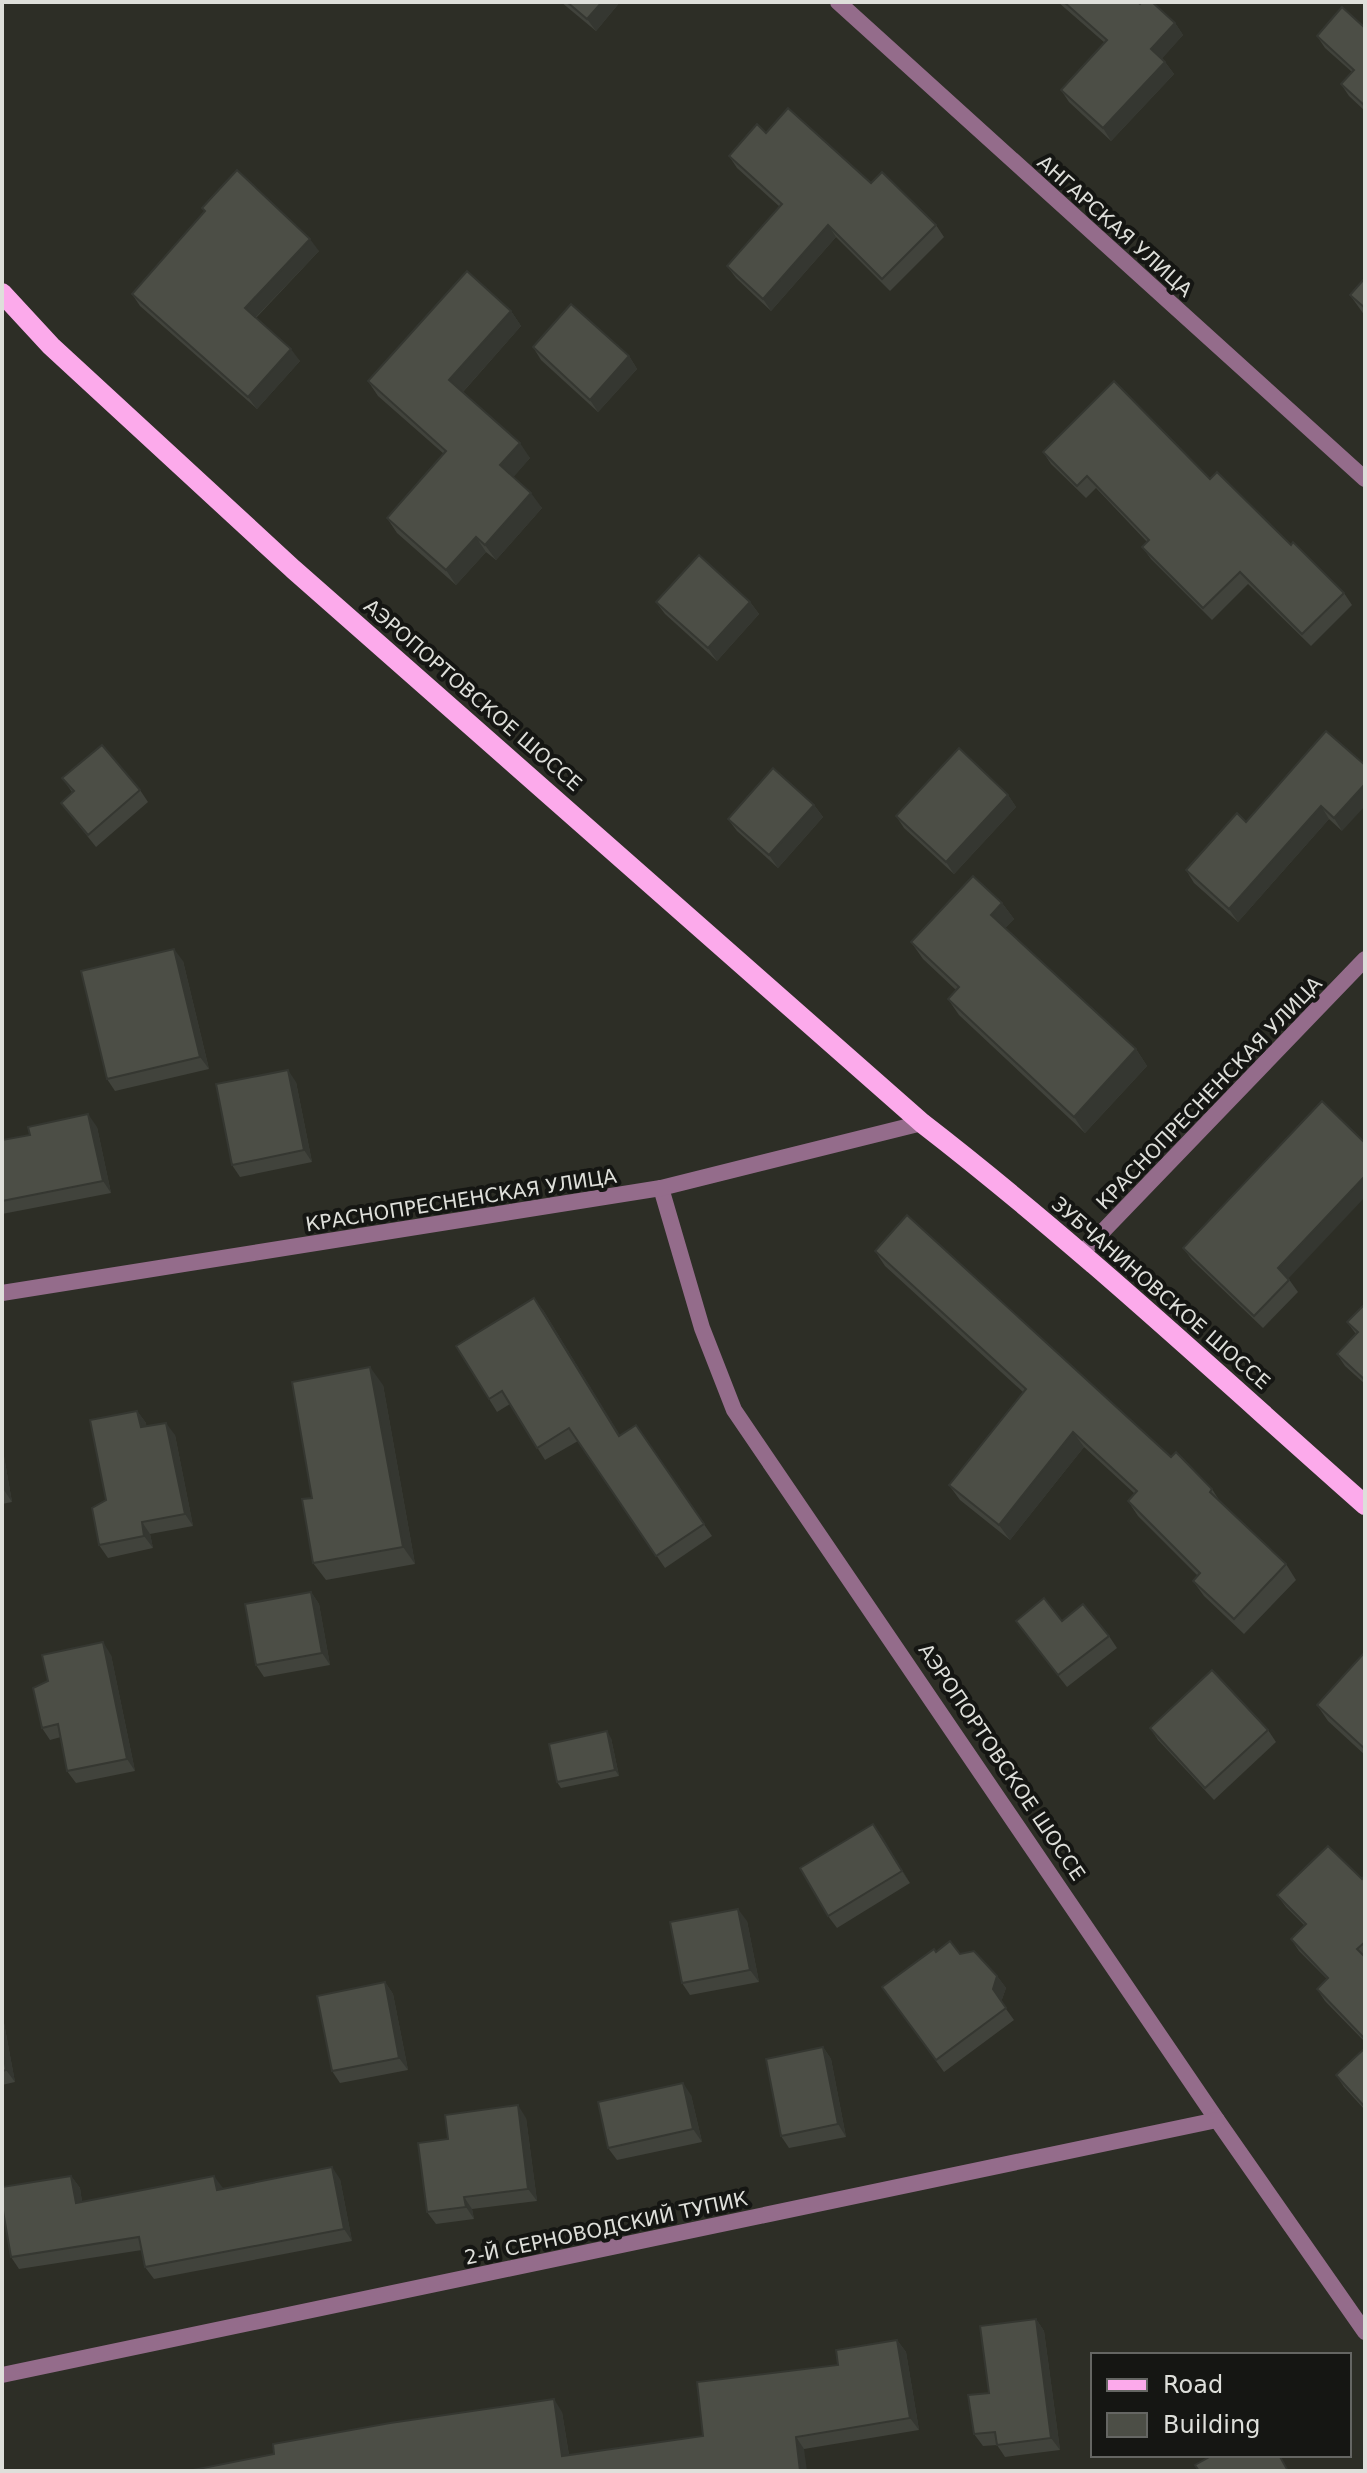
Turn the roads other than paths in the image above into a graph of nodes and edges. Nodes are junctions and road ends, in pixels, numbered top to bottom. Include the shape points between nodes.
1 (838, 2) edge
2 (2, 293) edge
3 (1365, 479) edge
4 (1365, 959) edge
5 (922, 1123) junction
6 (661, 1188) junction
7 (1081, 1254) junction
8 (2, 1293) edge
9 (1365, 1505) edge
10 (1217, 2120) junction
11 (1365, 2332) edge
12 (2, 2375) edge

1 - 3 street, АНГАРСКАЯ УЛИЦА
2 - 5 main road, АЭРОПОРТОВСКОЕ ШОССЕ via 51,346 293,569
4 - 7 street, КРАСНОПРЕСНЕНСКАЯ УЛИЦА
5 - 6 street, КРАСНОПРЕСНЕНСКАЯ УЛИЦА
5 - 7 main road, ЗУБЧАНИНОВСКОЕ ШОССЕ
6 - 8 street, КРАСНОПРЕСНЕНСКАЯ УЛИЦА
6 - 10 street, АЭРОПОРТОВСКОЕ ШОССЕ via 702,1328 734,1410
7 - 9 main road, ЗУБЧАНИНОВСКОЕ ШОССЕ
10 - 11 street, АЭРОПОРТОВСКОЕ ШОССЕ
10 - 12 street, 2-Й СЕРНОВОДСКИЙ ТУПИК

